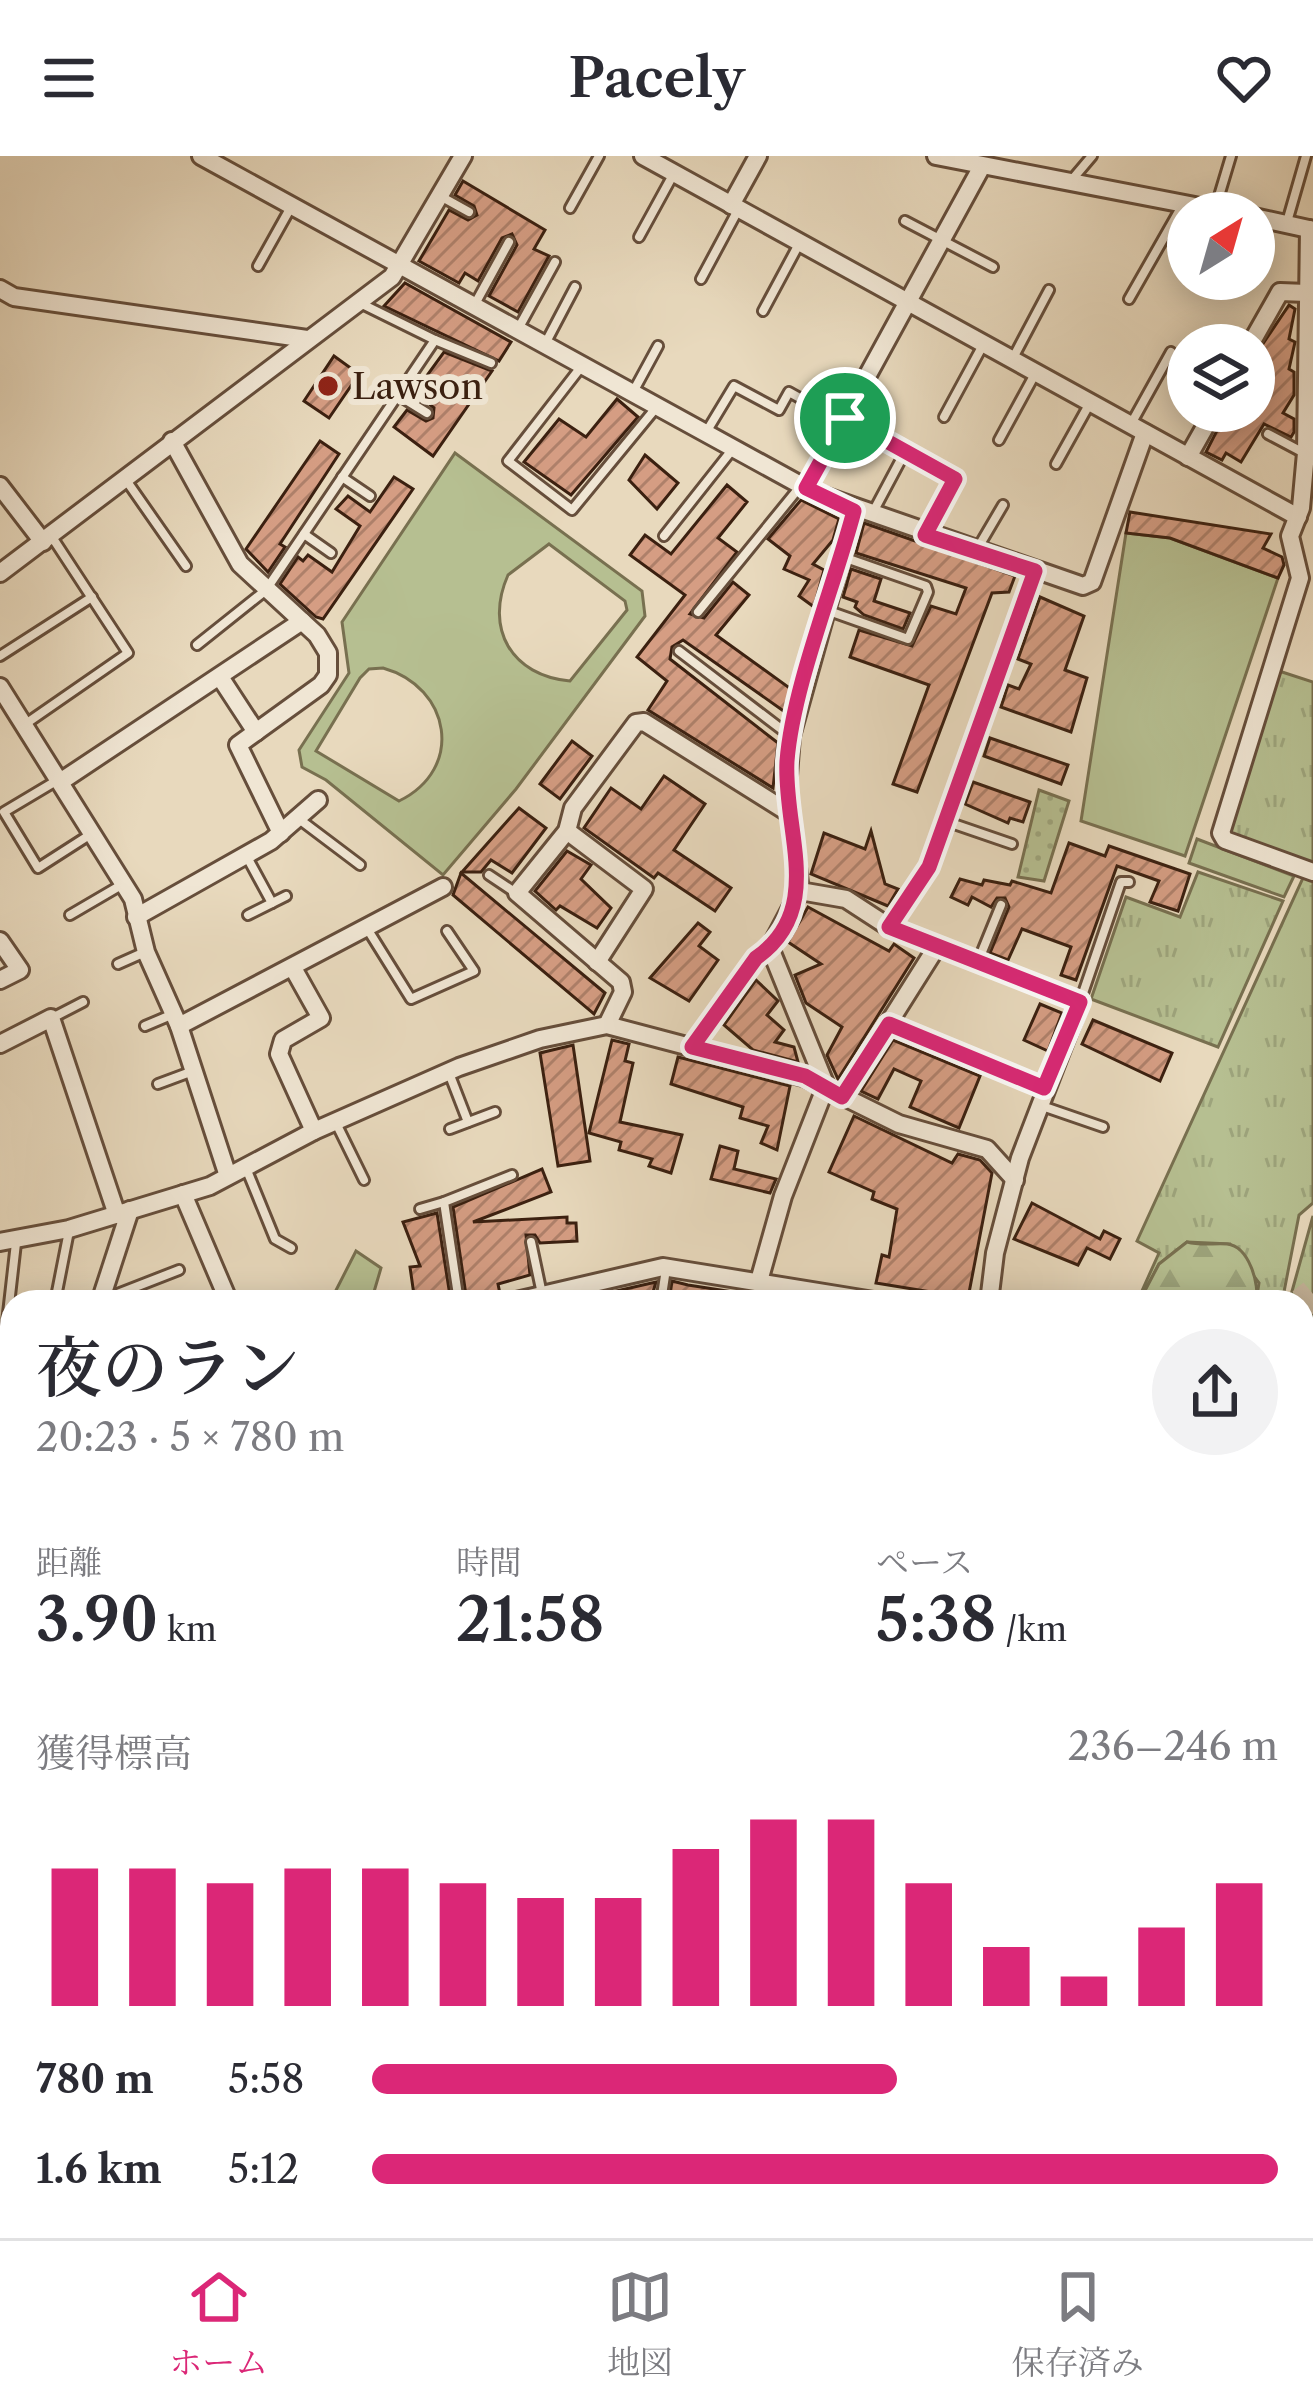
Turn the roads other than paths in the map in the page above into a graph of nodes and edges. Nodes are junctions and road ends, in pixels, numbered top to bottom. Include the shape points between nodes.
1 (201, 156) edge
2 (463, 156) edge
3 (599, 156) edge
4 (643, 156) edge
5 (758, 156) edge
6 (1092, 156) edge
7 (1231, 156) edge
8 (1306, 156) edge
9 (950, 158) edge
10 (981, 168) junction
11 (674, 173) junction
12 (1069, 183) junction
13 (1226, 192) edge
14 (441, 196) junction
15 (1167, 201) edge
16 (291, 206) junction
17 (735, 207) junction
18 (570, 208) dead end
19 (469, 212) dead end
20 (904, 221) dead end
21 (1275, 222) edge
22 (1286, 224) junction
23 (1311, 229) edge
24 (1167, 232) edge
25 (639, 237) dead end
26 (942, 241) junction
27 (509, 242) dead end
28 (800, 243) junction
29 (555, 262) dead end
30 (258, 266) dead end
31 (402, 266) junction
32 (993, 267) dead end
33 (701, 279) dead end
34 (575, 287) dead end
35 (0, 289) edge
36 (1049, 290) dead end
37 (1307, 293) junction
38 (1129, 298) dead end
39 (358, 302) junction
40 (908, 303) junction
41 (474, 306) junction
42 (763, 311) dead end
43 (1262, 324) edge
44 (517, 330) junction
45 (435, 340) junction
46 (983, 344) junction
47 (287, 345) junction
48 (544, 345) junction
49 (658, 346) dead end
50 (1012, 360) junction
51 (1167, 361) edge
52 (491, 363) dead end
53 (582, 366) junction
54 (1036, 373) junction
55 (633, 394) junction
56 (398, 395) junction
57 (1090, 403) junction
58 (657, 407) junction
59 (427, 413) dead end
60 (944, 417) dead end
61 (844, 420) junction
62 (1138, 429) junction
63 (1202, 432) edge
64 (705, 434) junction
65 (1268, 434) dead end
66 (999, 440) dead end
67 (172, 441) junction
68 (733, 449) junction
69 (905, 452) junction
70 (1310, 453) edge
71 (1188, 457) junction
72 (1056, 464) dead end
73 (342, 477) junction
74 (126, 478) junction
75 (0, 486) edge
76 (803, 487) junction
77 (370, 496) dead end
78 (1003, 505) dead end
79 (862, 513) junction
80 (1299, 522) junction
81 (304, 534) junction
82 (925, 535) junction
83 (664, 536) dead end
84 (47, 539) junction
85 (976, 551) junction
86 (331, 553) dead end
87 (842, 557) junction
88 (186, 566) dead end
89 (1035, 571) junction
90 (0, 573) edge
91 (266, 590) junction
92 (92, 597) junction
93 (827, 610) junction
94 (698, 612) dead end
95 (302, 621) junction
96 (197, 645) dead end
97 (679, 651) dead end
98 (0, 656) edge
99 (220, 677) junction
100 (0, 687) edge
101 (24, 725) junction
102 (256, 732) junction
103 (790, 736) junction
104 (60, 782) junction
105 (318, 800) dead end
106 (789, 813) junction
107 (298, 818) junction
108 (945, 821) junction
109 (567, 832) junction
110 (280, 833) junction
111 (93, 834) junction
112 (1012, 844) dead end
113 (246, 854) junction
114 (360, 865) dead end
115 (1313, 872) edge
116 (489, 875) dead end
117 (1129, 882) dead end
118 (124, 884) junction
119 (443, 887) dead end
120 (800, 891) junction
121 (517, 892) junction
122 (286, 896) dead end
123 (272, 903) junction
124 (1001, 905) dead end
125 (70, 915) dead end
126 (248, 915) dead end
127 (136, 917) junction
128 (889, 927) junction
129 (367, 928) junction
130 (447, 931) dead end
131 (0, 941) edge
132 (770, 948) junction
133 (936, 948) junction
134 (146, 952) junction
135 (597, 962) junction
136 (118, 964) dead end
137 (976, 964) junction
138 (293, 968) junction
139 (0, 980) edge
140 (83, 1002) dead end
141 (1080, 1002) junction
142 (51, 1018) junction
143 (176, 1020) junction
144 (889, 1024) junction
145 (607, 1025) junction
146 (145, 1026) dead end
147 (0, 1044) edge
148 (692, 1047) junction
149 (194, 1070) junction
150 (449, 1072) junction
151 (158, 1084) dead end
152 (826, 1086) junction
153 (1042, 1096) junction
154 (842, 1097) junction
155 (495, 1112) dead end
156 (335, 1122) junction
157 (468, 1122) junction
158 (1103, 1127) dead end
159 (450, 1129) dead end
160 (314, 1131) junction
161 (246, 1167) junction
162 (512, 1175) dead end
163 (228, 1176) junction
164 (364, 1180) dead end
165 (1015, 1180) junction
166 (183, 1194) junction
167 (444, 1202) junction
168 (420, 1209) dead end
169 (123, 1213) junction
170 (69, 1229) junction
171 (8, 1242) edge
172 (531, 1242) dead end
173 (291, 1248) dead end
174 (666, 1268) junction
175 (179, 1270) dead end
176 (759, 1282) junction
177 (7, 1290) edge
178 (57, 1290) edge
179 (103, 1290) edge
180 (128, 1290) edge
181 (224, 1290) edge
182 (457, 1290) edge
183 (553, 1290) edge
184 (580, 1290) edge
185 (663, 1290) edge
186 (807, 1290) edge
187 (990, 1290) edge

1 - 16 street
2 - 14 street
3 - 18 lane
4 - 11 street
5 - 17 street
6 - 12 lane
7 - 13 lane
8 - 22 lane
9 - 10 street
10 - 12 street
10 - 26 street
11 - 17 street
11 - 25 lane
12 - 15 street
14 - 19 lane
14 - 31 street
16 - 30 lane
16 - 31 street
17 - 28 street
17 - 33 lane
20 - 26 lane
21 - 22 street
22 - 23 street
23 - 37 street
24 - 38 lane
26 - 32 lane
26 - 40 street
27 - 41 lane
28 - 40 street
28 - 42 lane
29 - 44 lane
31 - 39 street
31 - 41 street
34 - 48 lane
35 - 47 street
36 - 50 lane
37 - 43 street via 1280,292
37 - 70 street
39 - 45 lane
39 - 47 street
40 - 46 street
40 - 61 street
41 - 44 street
44 - 48 street
45 - 52 lane
45 - 56 lane
46 - 50 street
46 - 60 lane
47 - 67 street
48 - 53 street
49 - 55 lane
50 - 54 street
51 - 62 lane
53 - 55 street
53 - 58 lane via 508,461 572,510
54 - 57 street
54 - 66 lane
55 - 58 street
56 - 59 lane
56 - 73 lane
57 - 62 street
57 - 72 lane
58 - 64 street
61 - 64 lane via 789,392 778,410 734,386
61 - 69 lane
61 - 76 street
62 - 71 street
62 - 89 street via 1092,582
63 - 71 street
64 - 68 street
65 - 70 lane
67 - 74 street
67 - 91 street via 240,564
68 - 76 street
68 - 83 lane
69 - 79 lane
69 - 82 lane via 955,479
70 - 80 street
71 - 80 street
73 - 77 lane
73 - 81 lane
74 - 84 street
74 - 88 lane
75 - 84 street
76 - 79 street
76 - 94 lane
78 - 85 lane
79 - 82 street
79 - 87 street
80 - 115 street via 1290,536 1300,578 1221,833
81 - 86 lane
81 - 91 lane
82 - 85 street
84 - 90 street
84 - 92 lane
85 - 89 street
87 - 93 street
87 - 93 lane via 928,592 908,639
89 - 108 street
91 - 95 street
91 - 96 lane
92 - 98 lane
92 - 101 lane via 125,660
93 - 103 street
95 - 99 street
95 - 102 street via 328,653 328,675
97 - 103 lane
99 - 102 street
99 - 104 street
100 - 101 street
101 - 104 street
102 - 110 street via 238,745
103 - 106 street
104 - 111 street
104 - 111 lane via 4,812 38,868
105 - 107 street
106 - 109 street via 640,721 573,808
106 - 120 street
107 - 110 street
107 - 114 lane
108 - 112 lane
108 - 128 street via 929,867
109 - 121 street
109 - 135 street via 644,889
110 - 113 street
111 - 118 street
113 - 123 lane
113 - 127 street
116 - 121 lane
117 - 141 lane via 1121,882
118 - 125 lane
118 - 127 street
119 - 129 street
120 - 128 street via 846,899
120 - 132 street
121 - 135 street
122 - 123 lane
123 - 126 lane
124 - 137 lane
127 - 134 street
128 - 133 street
129 - 130 lane via 411,999 473,971
129 - 138 street
131 - 139 street via 20,970
132 - 148 street
132 - 152 street
133 - 137 street
133 - 144 street
134 - 136 lane
134 - 143 street
135 - 145 street via 621,982
137 - 141 street
138 - 143 street
138 - 160 street via 321,1018 283,1040 279,1054
140 - 142 lane
141 - 153 street
142 - 147 street
142 - 169 street
143 - 146 lane
143 - 149 street
144 - 153 street
144 - 154 street
145 - 148 street
145 - 150 street
148 - 152 street
149 - 151 lane
149 - 163 street
150 - 156 street
150 - 157 lane
152 - 154 street
152 - 176 street
153 - 158 lane
153 - 165 street
154 - 165 street via 899,1124 988,1149
155 - 157 lane
156 - 160 street
156 - 164 lane
157 - 159 lane
160 - 161 street
161 - 163 street
161 - 173 lane via 275,1239
162 - 167 lane
163 - 166 street
165 - 187 street
166 - 169 street
166 - 181 street
167 - 168 lane
167 - 182 lane
169 - 170 street
169 - 179 street
170 - 171 street
170 - 178 lane
171 - 177 lane
172 - 183 lane
174 - 176 street
174 - 184 street
174 - 185 lane
175 - 180 lane
176 - 186 street

